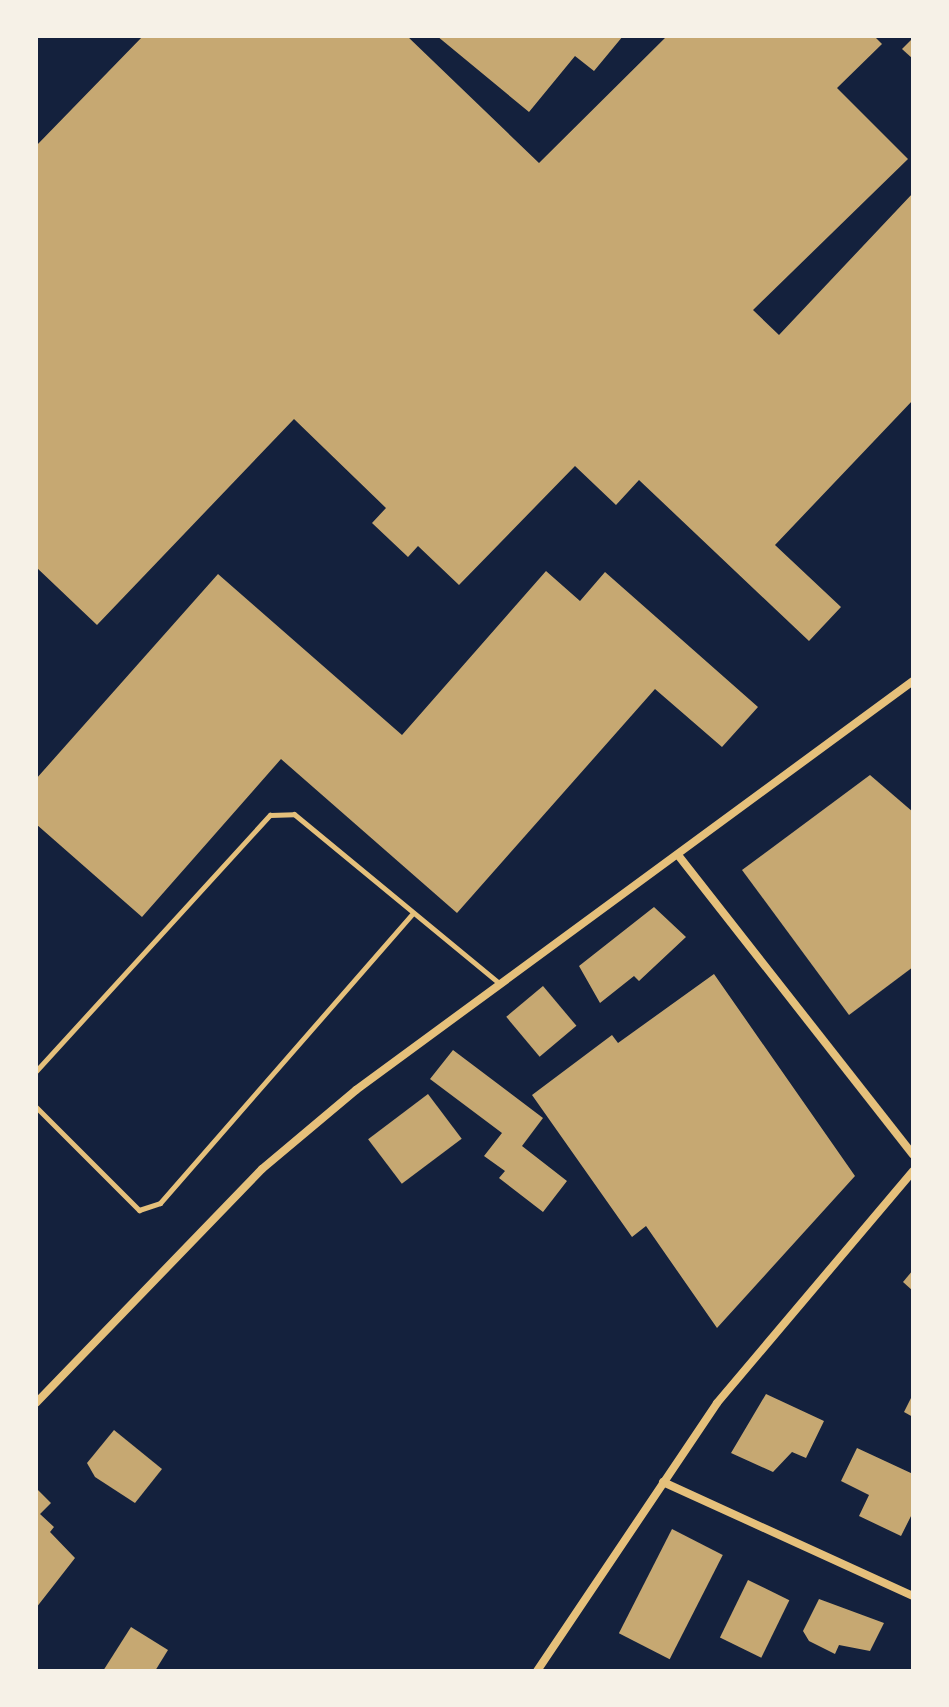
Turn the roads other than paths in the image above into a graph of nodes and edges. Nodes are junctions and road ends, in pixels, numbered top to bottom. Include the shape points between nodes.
1 (913, 681) edge
2 (678, 855) junction
3 (413, 913) junction
4 (500, 984) junction
5 (36, 1071) edge
6 (36, 1107) edge
7 (913, 1155) edge
8 (913, 1171) edge
9 (36, 1403) edge
10 (663, 1482) junction
11 (913, 1596) edge
12 (537, 1671) edge

1 - 2 street
2 - 4 street
2 - 7 street
3 - 4 lane
3 - 5 lane via 294,814 270,815
3 - 6 lane via 160,1203 139,1210
4 - 9 street via 262,1169
8 - 10 street via 761,1347
10 - 11 street
10 - 12 street

